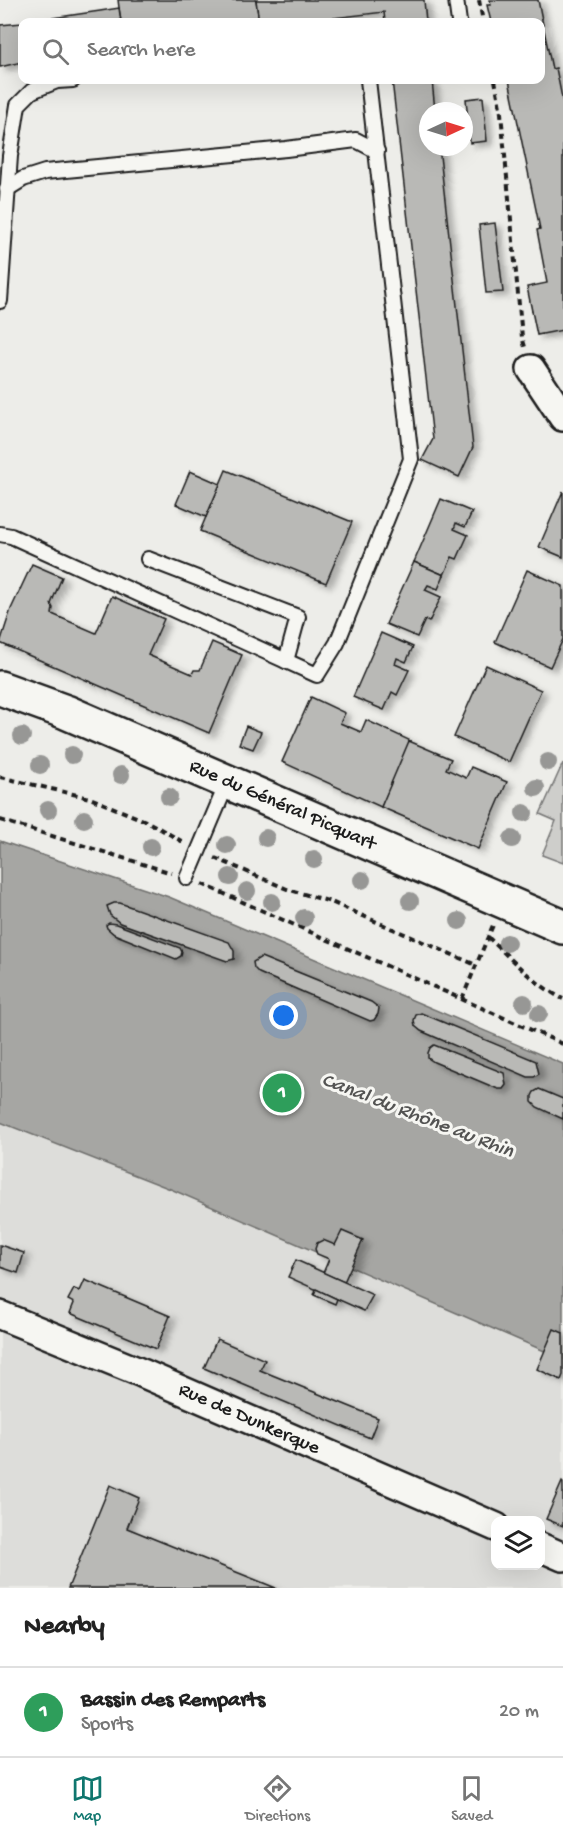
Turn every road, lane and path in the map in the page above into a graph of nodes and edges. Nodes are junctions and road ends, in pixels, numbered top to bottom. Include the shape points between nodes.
1 (456, 0) edge
2 (479, 0) edge
3 (458, 18) edge
4 (482, 18) edge
5 (50, 84) edge
6 (369, 84) edge
7 (496, 84) edge
8 (377, 151) junction
9 (7, 189) junction
10 (0, 301) edge
11 (531, 369) joint
12 (563, 417) edge
13 (0, 534) edge
14 (148, 559) dead end
15 (286, 661) junction
16 (0, 688) edge
17 (0, 777) edge
18 (228, 781) junction
19 (0, 820) edge
20 (198, 851) junction
21 (187, 878) junction
22 (503, 901) junction
23 (563, 927) edge
24 (488, 937) junction
25 (476, 965) junction
26 (462, 999) junction
27 (563, 999) edge
28 (563, 1044) edge
29 (0, 1315) edge
30 (491, 1525) edge
31 (545, 1549) edge
32 (563, 1557) edge

1 - 3 lane
2 - 4 path
5 - 9 lane via 32,91 18,105
6 - 8 lane
7 - 11 path via 522,337
8 - 9 lane via 356,140 45,172
8 - 15 lane via 411,459 337,644 317,675
9 - 10 lane
11 - 12 street
13 - 15 lane
14 - 15 lane via 298,617
16 - 18 main road, Rue du Général Picquart
17 - 20 path via 90,798 148,822
18 - 20 lane
18 - 22 main road, Rue du Général Picquart
19 - 21 path
20 - 21 lane
20 - 25 path via 287,889 332,902
21 - 26 path
22 - 23 main road, Rue du Général Picquart
22 - 24 path
24 - 25 path
24 - 27 path via 520,968
25 - 26 path
26 - 28 path
29 - 30 street, Rue de Dunkerque
31 - 32 street

